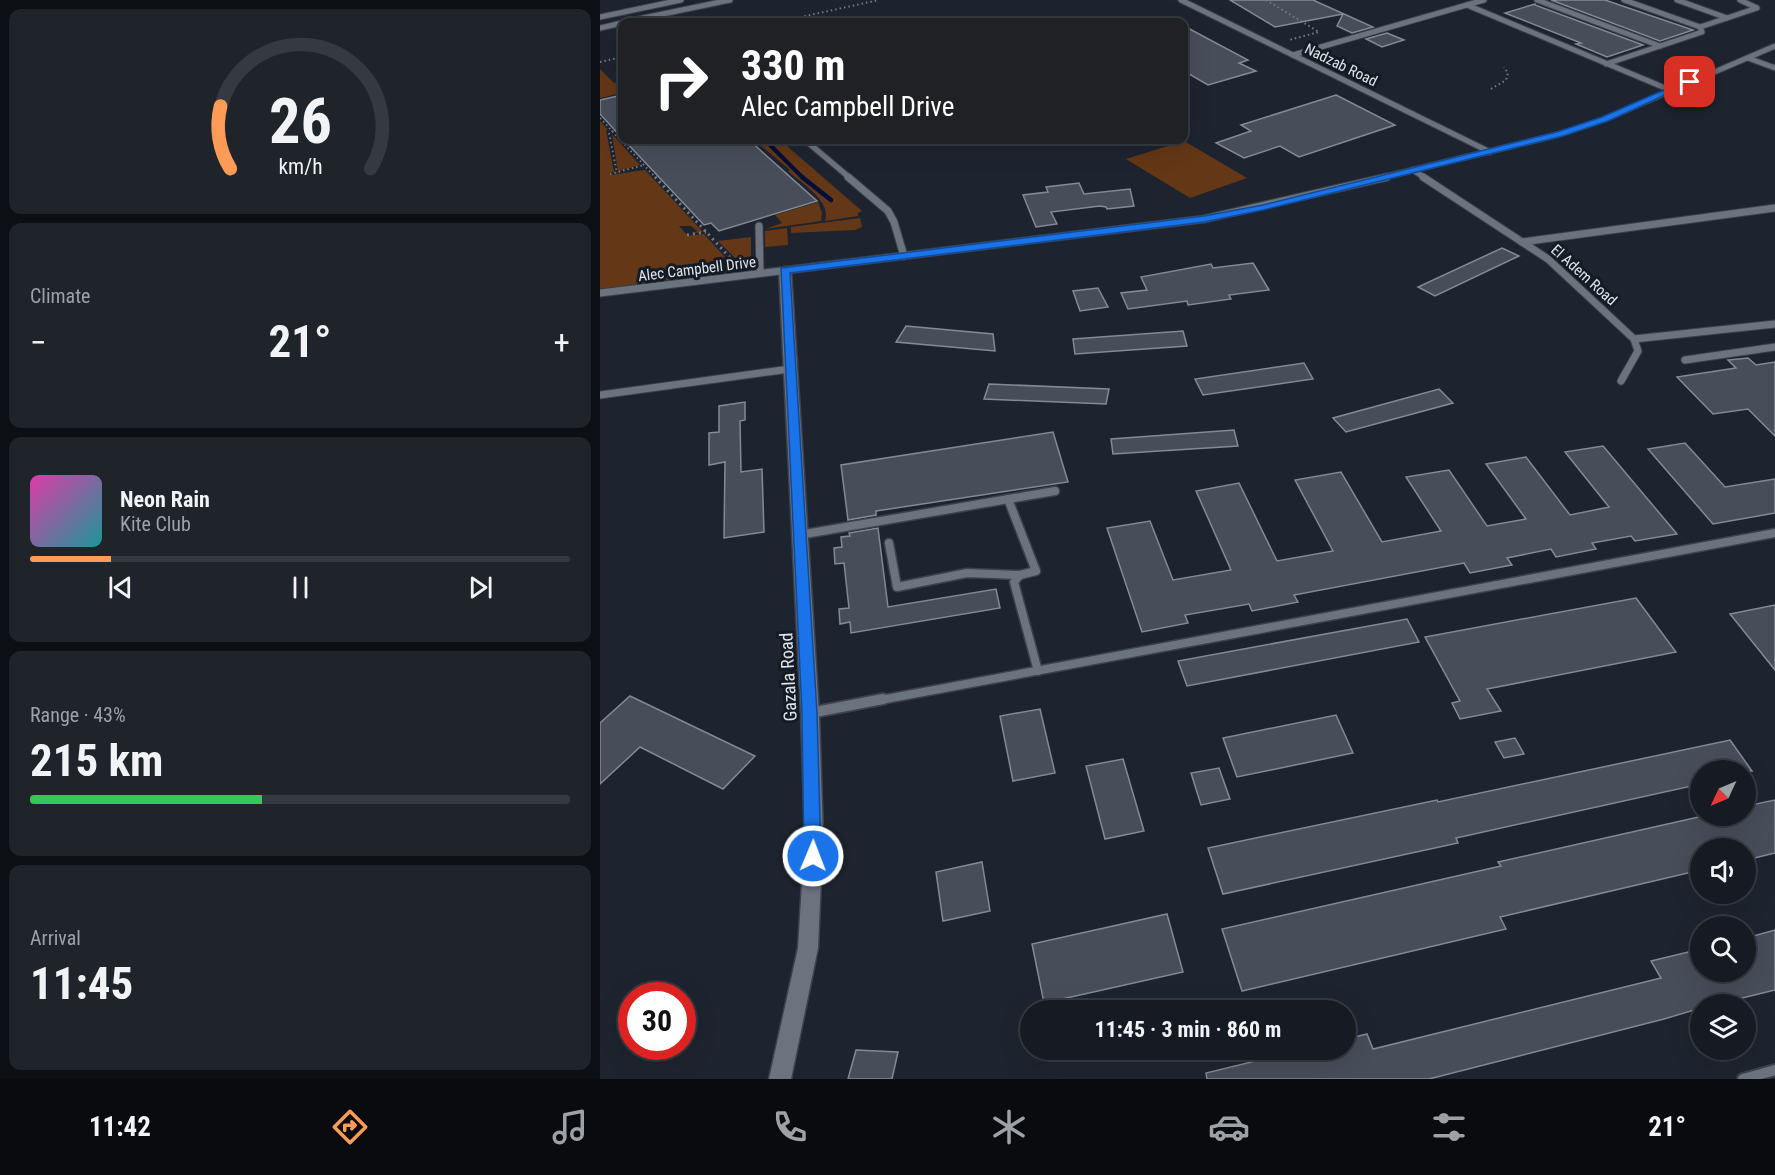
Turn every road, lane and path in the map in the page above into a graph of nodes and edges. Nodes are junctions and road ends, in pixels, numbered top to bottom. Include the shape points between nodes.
1 (681, 0) edge
2 (730, 0) edge
3 (879, 0) edge
4 (1181, 0) edge
5 (1266, 0) edge
6 (1484, 0) edge
7 (1537, 0) edge
8 (1624, 0) edge
9 (1677, 0) edge
10 (1740, 0) edge
11 (1467, 5) junction
12 (659, 15) junction
13 (600, 17) edge
14 (646, 18) edge
15 (663, 18) edge
16 (796, 18) edge
17 (1727, 18) junction
18 (618, 24) edge
19 (1700, 27) junction
20 (600, 28) edge
21 (1287, 40) dead end
22 (1660, 46) junction
23 (1775, 46) edge
24 (1293, 55) junction
25 (1748, 57) junction
26 (618, 58) edge
27 (600, 62) edge
28 (1606, 64) junction
29 (1504, 68) dead end
30 (1775, 68) edge
31 (1491, 89) dead end
32 (1670, 90) junction
33 (600, 118) edge
34 (613, 132) junction
35 (618, 137) edge
36 (624, 144) edge
37 (810, 144) edge
38 (1490, 152) junction
39 (644, 165) junction
40 (1413, 171) junction
41 (617, 172) junction
42 (610, 174) dead end
43 (1775, 208) edge
44 (759, 226) dead end
45 (707, 232) junction
46 (687, 235) dead end
47 (1522, 243) junction
48 (904, 256) junction
49 (760, 263) junction
50 (785, 270) junction
51 (760, 273) junction
52 (600, 293) edge
53 (1775, 324) edge
54 (1634, 339) junction
55 (1775, 347) edge
56 (1685, 360) dead end
57 (790, 369) junction
58 (1621, 381) dead end
59 (600, 395) edge
60 (1055, 491) dead end
61 (1008, 499) junction
62 (1775, 533) edge
63 (799, 535) junction
64 (889, 543) dead end
65 (1020, 575) junction
66 (1038, 671) junction
67 (810, 713) junction
68 (1775, 1070) edge
69 (780, 1079) edge
70 (1743, 1079) edge

1 - 13 lane
2 - 12 lane
3 - 16 path
4 - 24 lane, Nadzab Road
5 - 21 path via 1318,32
6 - 11 lane
7 - 22 lane
8 - 19 lane
9 - 17 lane
10 - 17 lane via 1757,8
11 - 24 lane
11 - 28 lane
12 - 14 lane
12 - 15 lane
17 - 19 lane
18 - 20 lane
19 - 22 lane via 1702,32
22 - 28 lane
23 - 25 lane, Alec Campbell Drive
24 - 38 lane, Nadzab Road
25 - 30 lane
25 - 32 lane, Alec Campbell Drive
26 - 27 path
28 - 32 lane
29 - 31 path via 1508,78
32 - 38 lane, Alec Campbell Drive via 1605,119
33 - 34 path
34 - 35 path
34 - 41 path via 609,133
36 - 39 path
37 - 48 lane via 888,211
38 - 40 lane, Alec Campbell Drive
39 - 41 path
39 - 45 path
40 - 47 lane, El Adem Road
40 - 48 lane, Alec Campbell Drive via 1204,219
41 - 42 path
43 - 47 lane
44 - 49 lane
45 - 46 path
45 - 49 path via 738,266
47 - 54 lane, El Adem Road via 1548,259
48 - 50 lane, Alec Campbell Drive
49 - 51 lane
50 - 51 lane, Alec Campbell Drive
50 - 57 street, Gazala Road
51 - 52 lane, Alec Campbell Drive
53 - 54 lane
54 - 58 lane via 1638,351
55 - 56 lane
57 - 59 lane
57 - 63 street, Gazala Road
60 - 61 lane
61 - 63 lane
61 - 65 lane via 1036,571
62 - 66 lane
63 - 67 street, Gazala Road
64 - 65 lane via 897,587 967,573
65 - 66 lane via 1014,582
66 - 67 lane
67 - 69 street, Gazala Road via 814,834 808,948
68 - 70 lane

